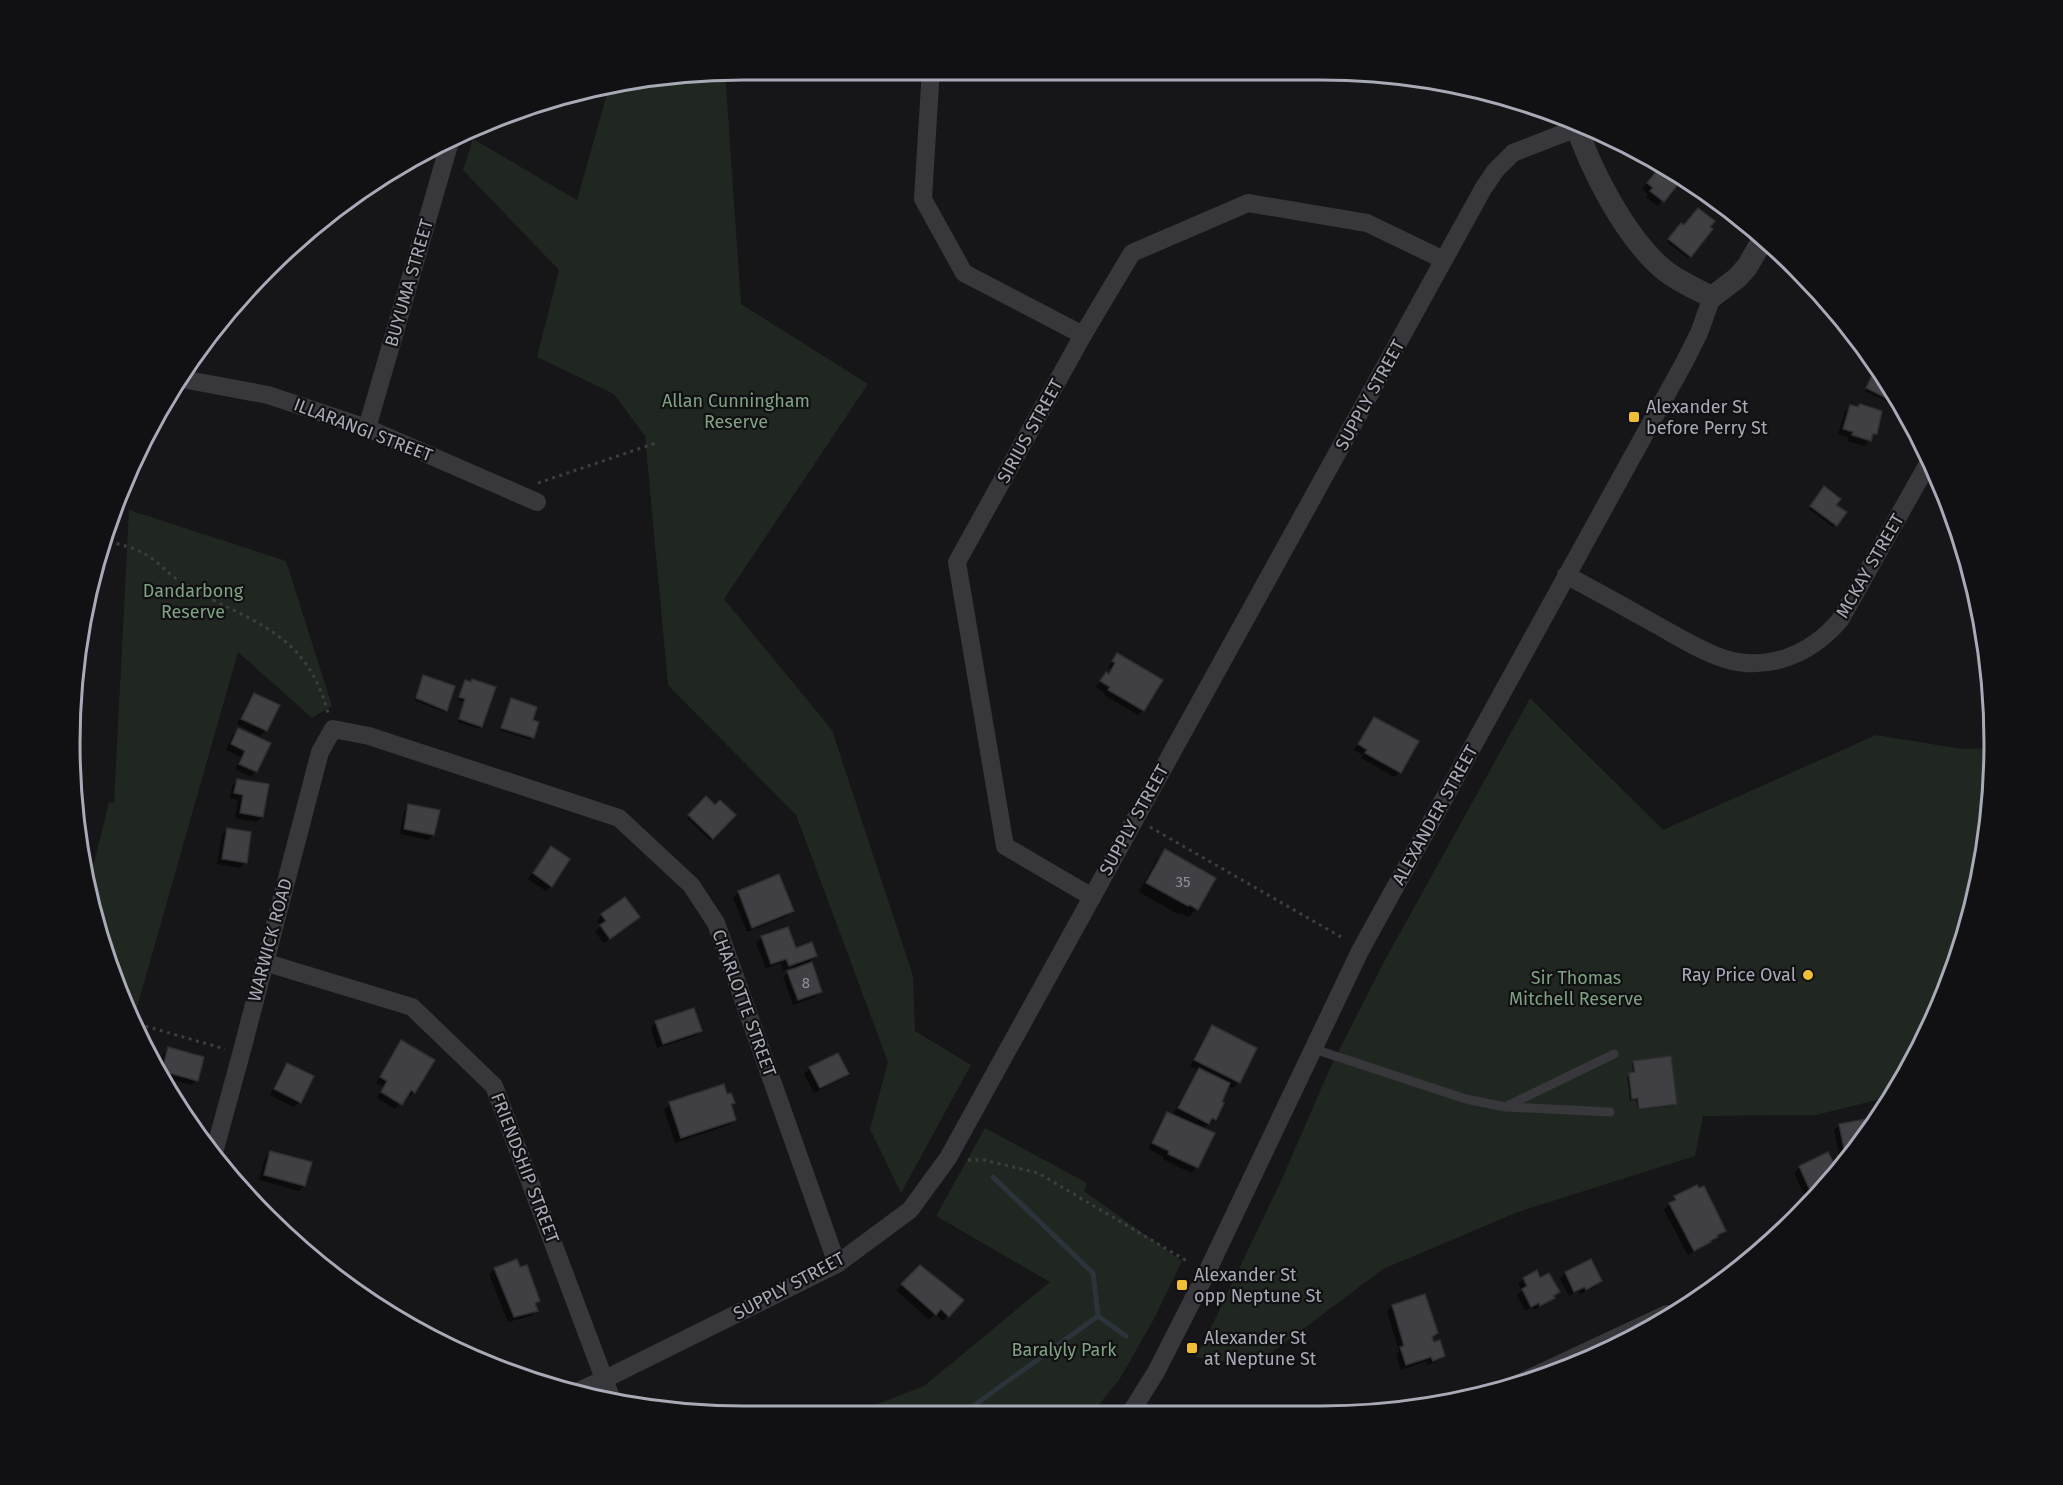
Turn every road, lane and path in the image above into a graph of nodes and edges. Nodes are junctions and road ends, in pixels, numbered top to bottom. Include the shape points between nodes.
1 (929, 79) edge
2 (1566, 127) edge
3 (1579, 132) edge
4 (448, 149) edge
5 (1760, 246) edge
6 (1444, 261) junction
7 (1712, 297) junction
8 (1083, 335) junction
9 (187, 380) edge
10 (367, 428) junction
11 (656, 443) dead end
12 (1924, 470) edge
13 (514, 492) junction
14 (537, 502) dead end
15 (111, 543) edge
16 (1566, 574) junction
17 (333, 729) junction
18 (1136, 818) junction
19 (1092, 897) junction
20 (1341, 937) dead end
21 (264, 962) junction
22 (143, 1026) edge
23 (1314, 1049) junction
24 (241, 1054) junction
25 (1614, 1054) dead end
26 (1505, 1107) junction
27 (1610, 1112) dead end
28 (216, 1144) edge
29 (947, 1160) junction
30 (1187, 1261) dead end
31 (837, 1264) junction
32 (605, 1379) junction
33 (588, 1387) edge
34 (609, 1392) edge
35 (1136, 1406) edge

1 - 8 street via 923,199 964,273
2 - 6 street, SUPPLY STREET via 1514,153 1495,171
3 - 7 street via 1603,186 1647,254 1675,278
4 - 10 street, BUYUMA STREET
5 - 7 street via 1737,278
6 - 8 street, SIRIUS STREET via 1367,223 1248,202 1132,253
6 - 18 street, SUPPLY STREET
7 - 16 street, ALEXANDER STREET via 1685,361
8 - 19 street, SIRIUS STREET via 957,562 1005,846
9 - 10 street, ILLARANGI STREET via 268,395
10 - 13 street, ILLARANGI STREET
11 - 13 path
12 - 16 street, MCKAY STREET via 1840,620 1814,645 1781,660 1742,663 1708,653
13 - 14 street, ILLARANGI STREET
15 - 17 path via 144,554 179,581 272,630 297,651 322,691
16 - 23 street, ALEXANDER STREET via 1360,951
17 - 21 street, WARWICK ROAD via 320,752
17 - 31 street, CHARLOTTE STREET via 369,736 619,818 692,885 716,923
18 - 19 street, SUPPLY STREET
18 - 20 path
19 - 29 street, SUPPLY STREET
21 - 24 street, WARWICK ROAD
21 - 32 street, FRIENDSHIP STREET via 412,1007 494,1086
22 - 24 path
23 - 26 lane via 1466,1099
23 - 35 street, ALEXANDER STREET via 1206,1274
24 - 28 street, WARWICK ROAD
25 - 26 lane
26 - 27 lane
29 - 30 path via 984,1160 1038,1173
29 - 31 street, SUPPLY STREET via 910,1210
31 - 32 street, SUPPLY STREET
32 - 33 street, SUPPLY STREET
32 - 34 street, FRIENDSHIP STREET

